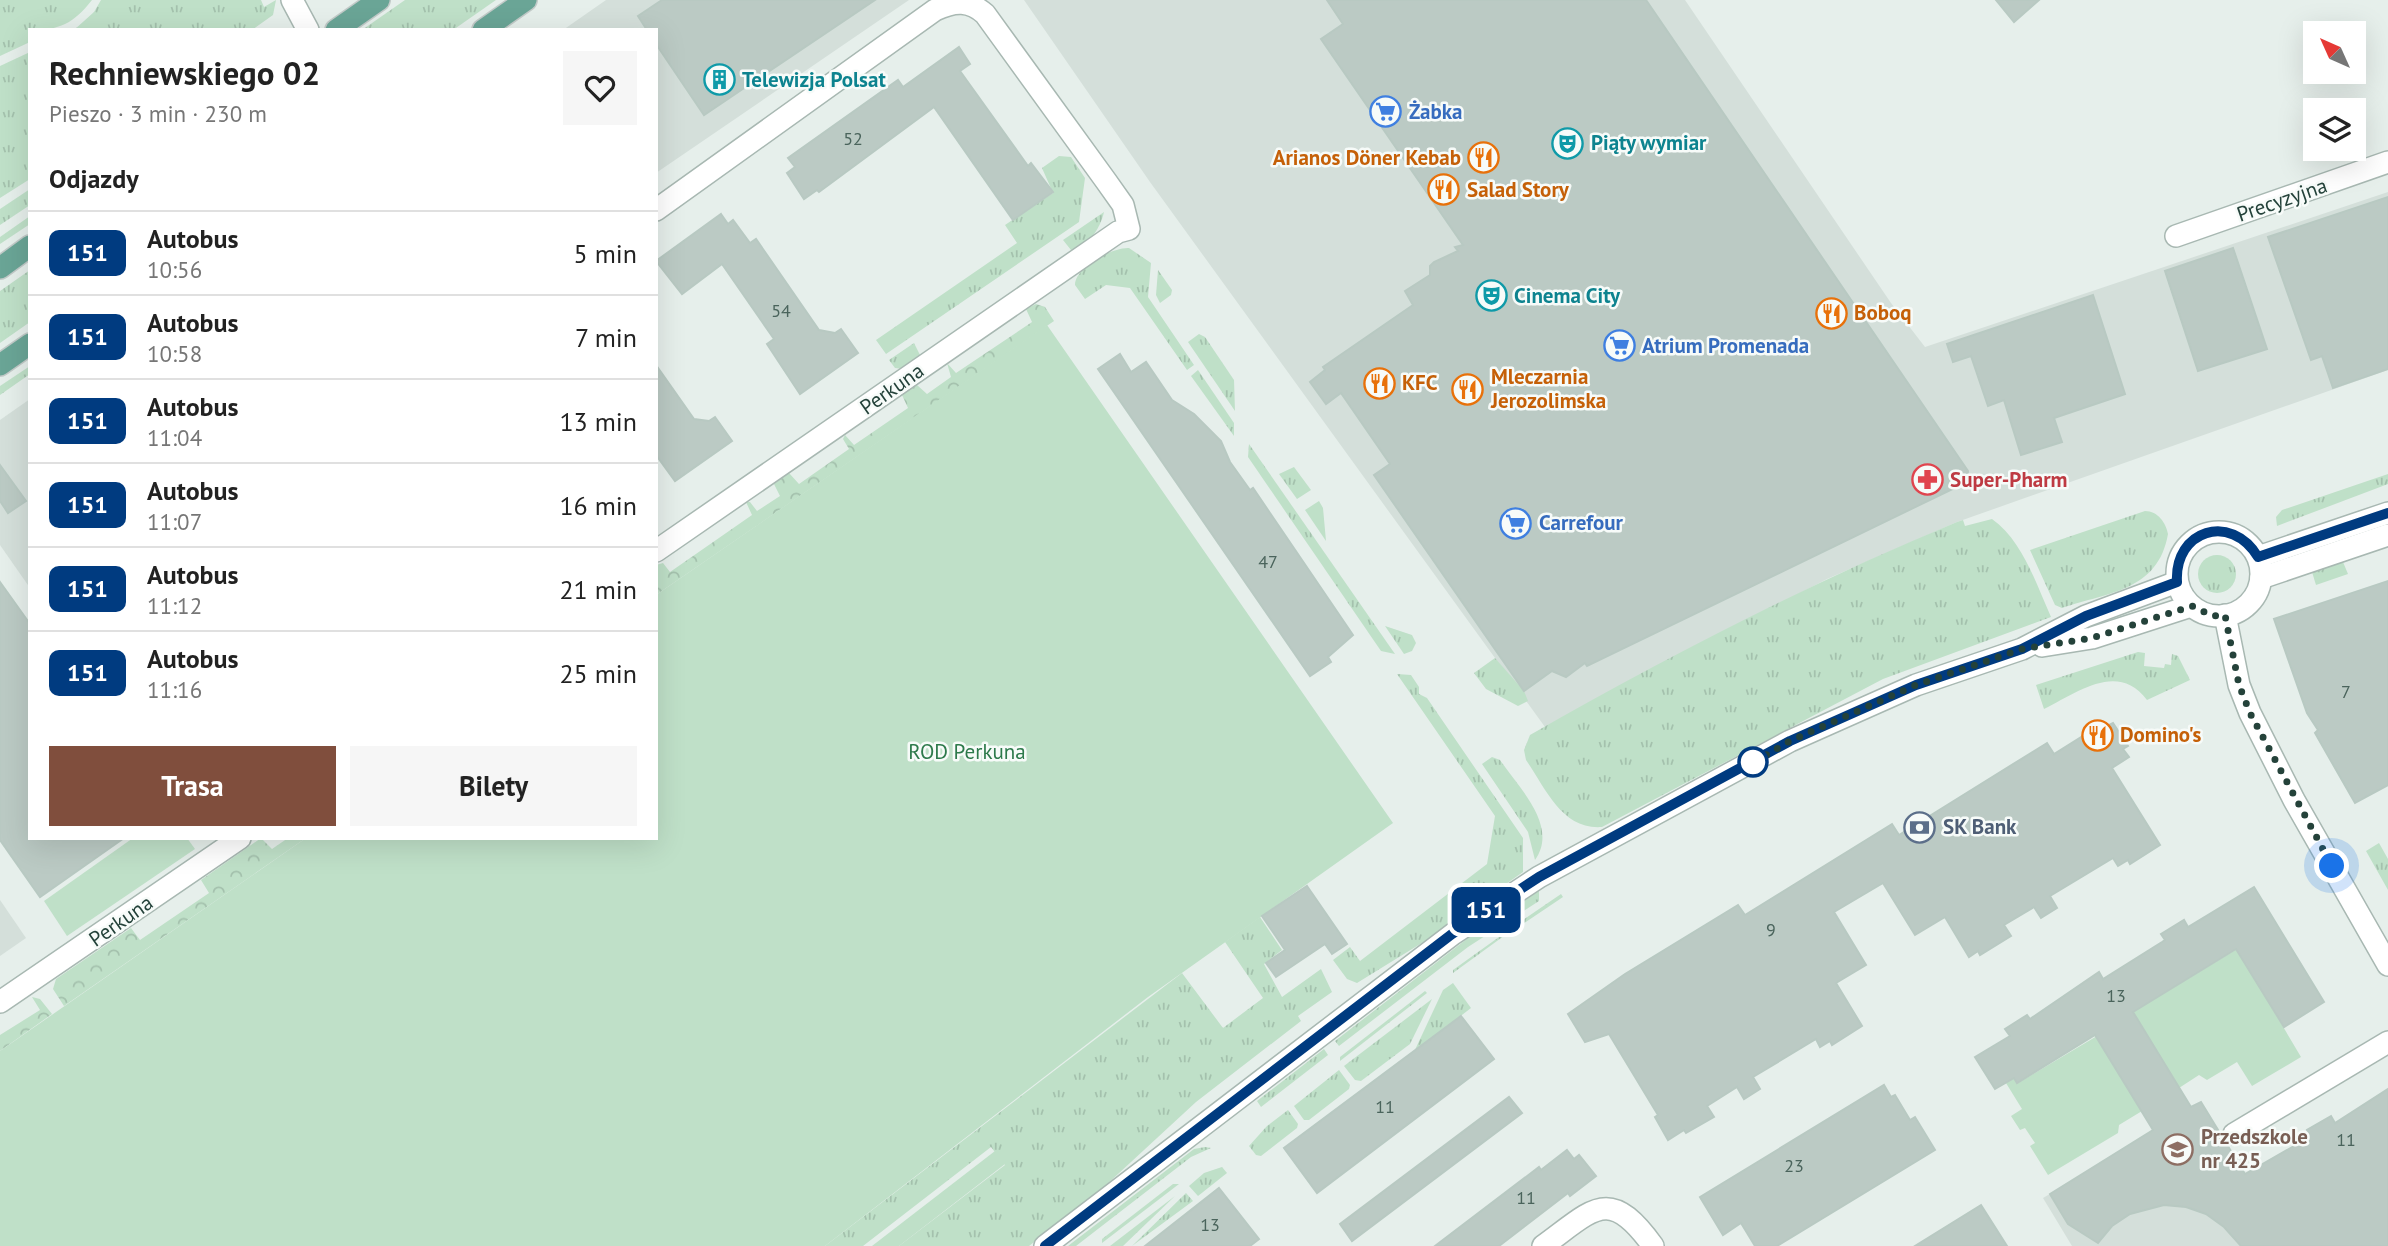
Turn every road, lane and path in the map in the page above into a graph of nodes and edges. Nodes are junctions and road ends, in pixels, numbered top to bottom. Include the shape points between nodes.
1 (292, 0) edge
2 (379, 0) edge
3 (526, 0) edge
4 (307, 28) edge
5 (339, 28) edge
6 (486, 28) edge
7 (2388, 162) edge
8 (658, 209) edge
9 (2176, 236) dead end
10 (28, 247) edge
11 (0, 268) edge
12 (28, 345) edge
13 (0, 365) edge
14 (2388, 513) edge
15 (2388, 535) edge
16 (658, 550) edge
17 (2258, 557) junction
18 (2261, 578) junction
19 (2177, 582) junction
20 (2192, 606) junction
21 (2225, 615) junction
22 (2022, 649) junction
23 (231, 841) edge
24 (2388, 965) edge
25 (0, 1002) edge
26 (2388, 1042) edge
27 (2234, 1134) dead end
28 (1045, 1246) edge
29 (1543, 1246) edge
30 (1653, 1246) edge

1 - 4 street
2 - 5 main road
3 - 6 main road
7 - 9 street, Precyzyjna
8 - 16 street, Perkuna via 935,10 966,2 985,14 1106,181 1123,205 1129,229 1118,232
10 - 11 main road
12 - 13 main road
14 - 17 street
15 - 18 street
17 - 18 street
17 - 19 street via 2232,533 2208,532 2187,545 2180,556
18 - 21 street via 2253,598
19 - 20 street
19 - 22 street via 2086,616
20 - 21 street via 2213,616
20 - 22 street via 2092,638
21 - 24 street via 2239,685 2250,713
22 - 28 street via 1916,685 1790,741 1539,877 1452,934
23 - 25 street, Perkuna
26 - 27 street
29 - 30 street via 1588,1213 1608,1208 1624,1212

